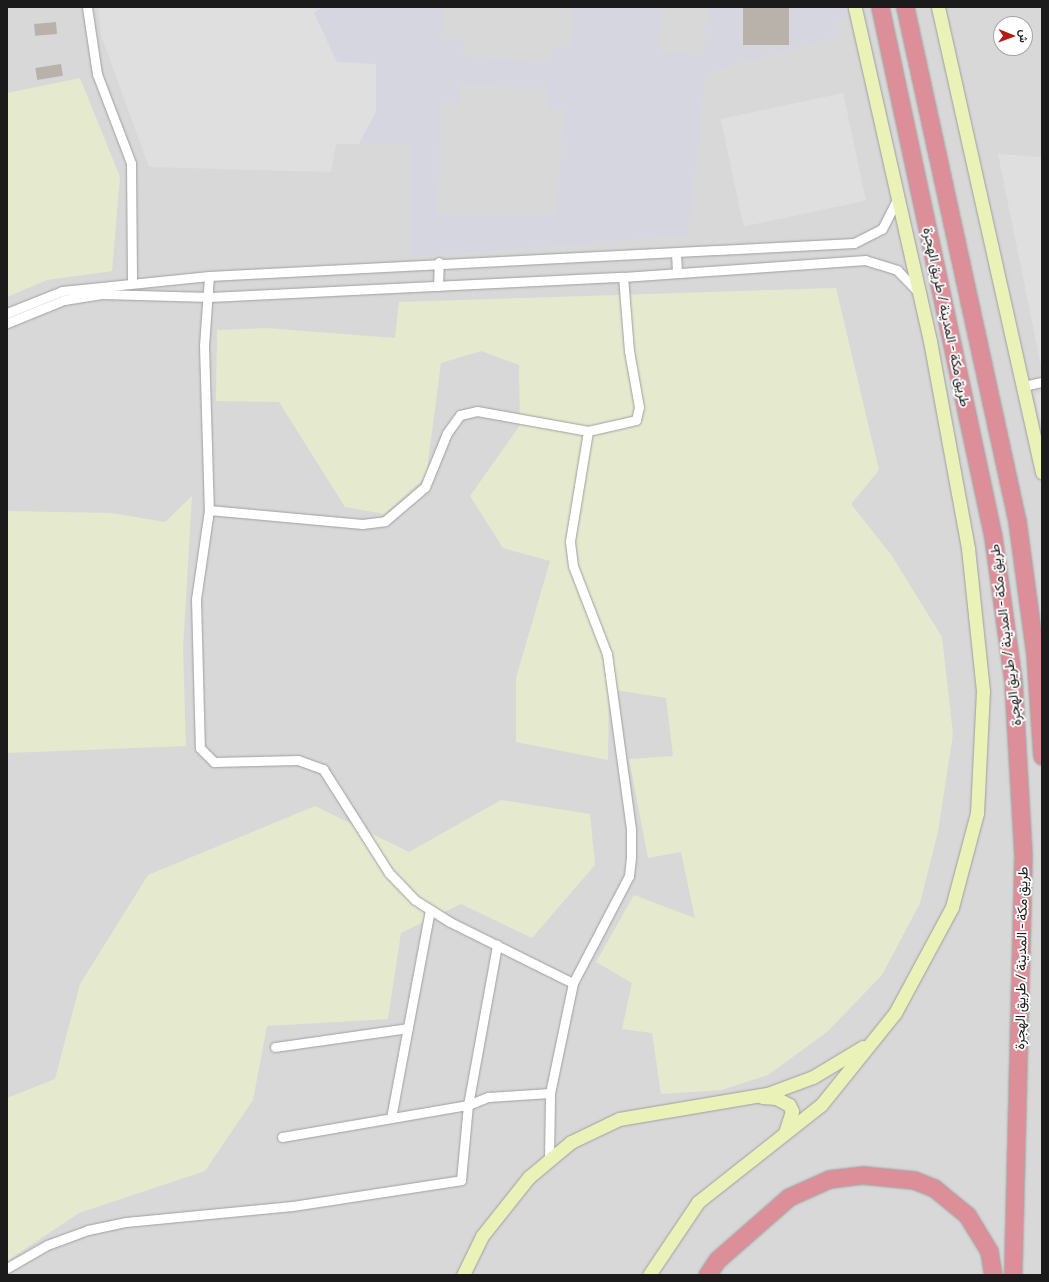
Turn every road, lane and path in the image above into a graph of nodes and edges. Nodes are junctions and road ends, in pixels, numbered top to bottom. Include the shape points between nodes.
1 (88, 7) edge
2 (855, 7) edge
3 (880, 7) edge
4 (905, 7) edge
5 (938, 7) edge
6 (898, 197) junction
7 (676, 253) junction
8 (439, 262) junction
9 (678, 273) junction
10 (209, 276) junction
11 (623, 277) junction
12 (132, 282) junction
13 (438, 286) junction
14 (920, 294) junction
15 (210, 297) junction
16 (7, 313) edge
17 (7, 323) edge
18 (1042, 382) edge
19 (1024, 386) junction
20 (588, 432) junction
21 (1042, 473) edge
22 (209, 510) junction
23 (1042, 756) edge
24 (430, 910) junction
25 (497, 945) junction
26 (573, 983) junction
27 (408, 1028) junction
28 (869, 1043) junction
29 (275, 1047) dead end
30 (550, 1093) junction
31 (752, 1097) junction
32 (468, 1105) junction
33 (391, 1118) junction
34 (785, 1132) junction
35 (282, 1137) dead end
36 (549, 1160) junction
37 (7, 1268) edge
38 (463, 1275) edge
39 (649, 1275) edge
40 (707, 1275) edge
41 (993, 1275) edge
42 (1013, 1275) edge

1 - 12 street via 97,74 131,163
2 - 6 main road
3 - 42 highway, طريق مكة - المدينة / طريق الهجرة via 993,537 1013,682 1023,855
4 - 23 highway, طريق مكة - المدينة / طريق الهجرة via 1017,521 1034,654
5 - 19 main road
6 - 7 street via 882,229 854,243
6 - 14 main road
7 - 8 street
7 - 9 street
8 - 10 street
8 - 13 street
9 - 11 street
9 - 14 street via 866,260 897,270
10 - 12 street
10 - 15 street
11 - 13 street
11 - 20 street via 630,351 639,407 636,420
12 - 16 street via 62,291
13 - 15 street
14 - 28 main road via 968,548 983,691 977,813 952,907 894,1013
15 - 17 street via 102,294 64,300
15 - 22 street via 204,344
18 - 19 street
19 - 21 main road
20 - 22 street via 476,411 460,415 446,433 425,487 384,521 362,524
20 - 26 street via 570,541 572,560 607,654 631,829 631,858 628,876
22 - 24 street via 196,599 200,748 214,762 298,760 323,769 389,873 415,900
24 - 25 street
24 - 27 street
25 - 26 street
25 - 32 street
26 - 30 street
27 - 29 street
27 - 33 street
28 - 31 main road via 813,1077
28 - 34 main road via 821,1106
30 - 32 street via 488,1097
30 - 36 street
31 - 34 main road via 776,1098 789,1105 792,1111
31 - 36 main road via 619,1119 571,1142
32 - 33 street
32 - 37 street via 461,1180 292,1206 126,1222 88,1230 47,1245
33 - 35 street
34 - 39 main road via 698,1202
36 - 38 main road via 529,1177 482,1236
40 - 41 highway via 717,1260 789,1197 829,1179 864,1175 900,1178 934,1188 967,1215 989,1251

